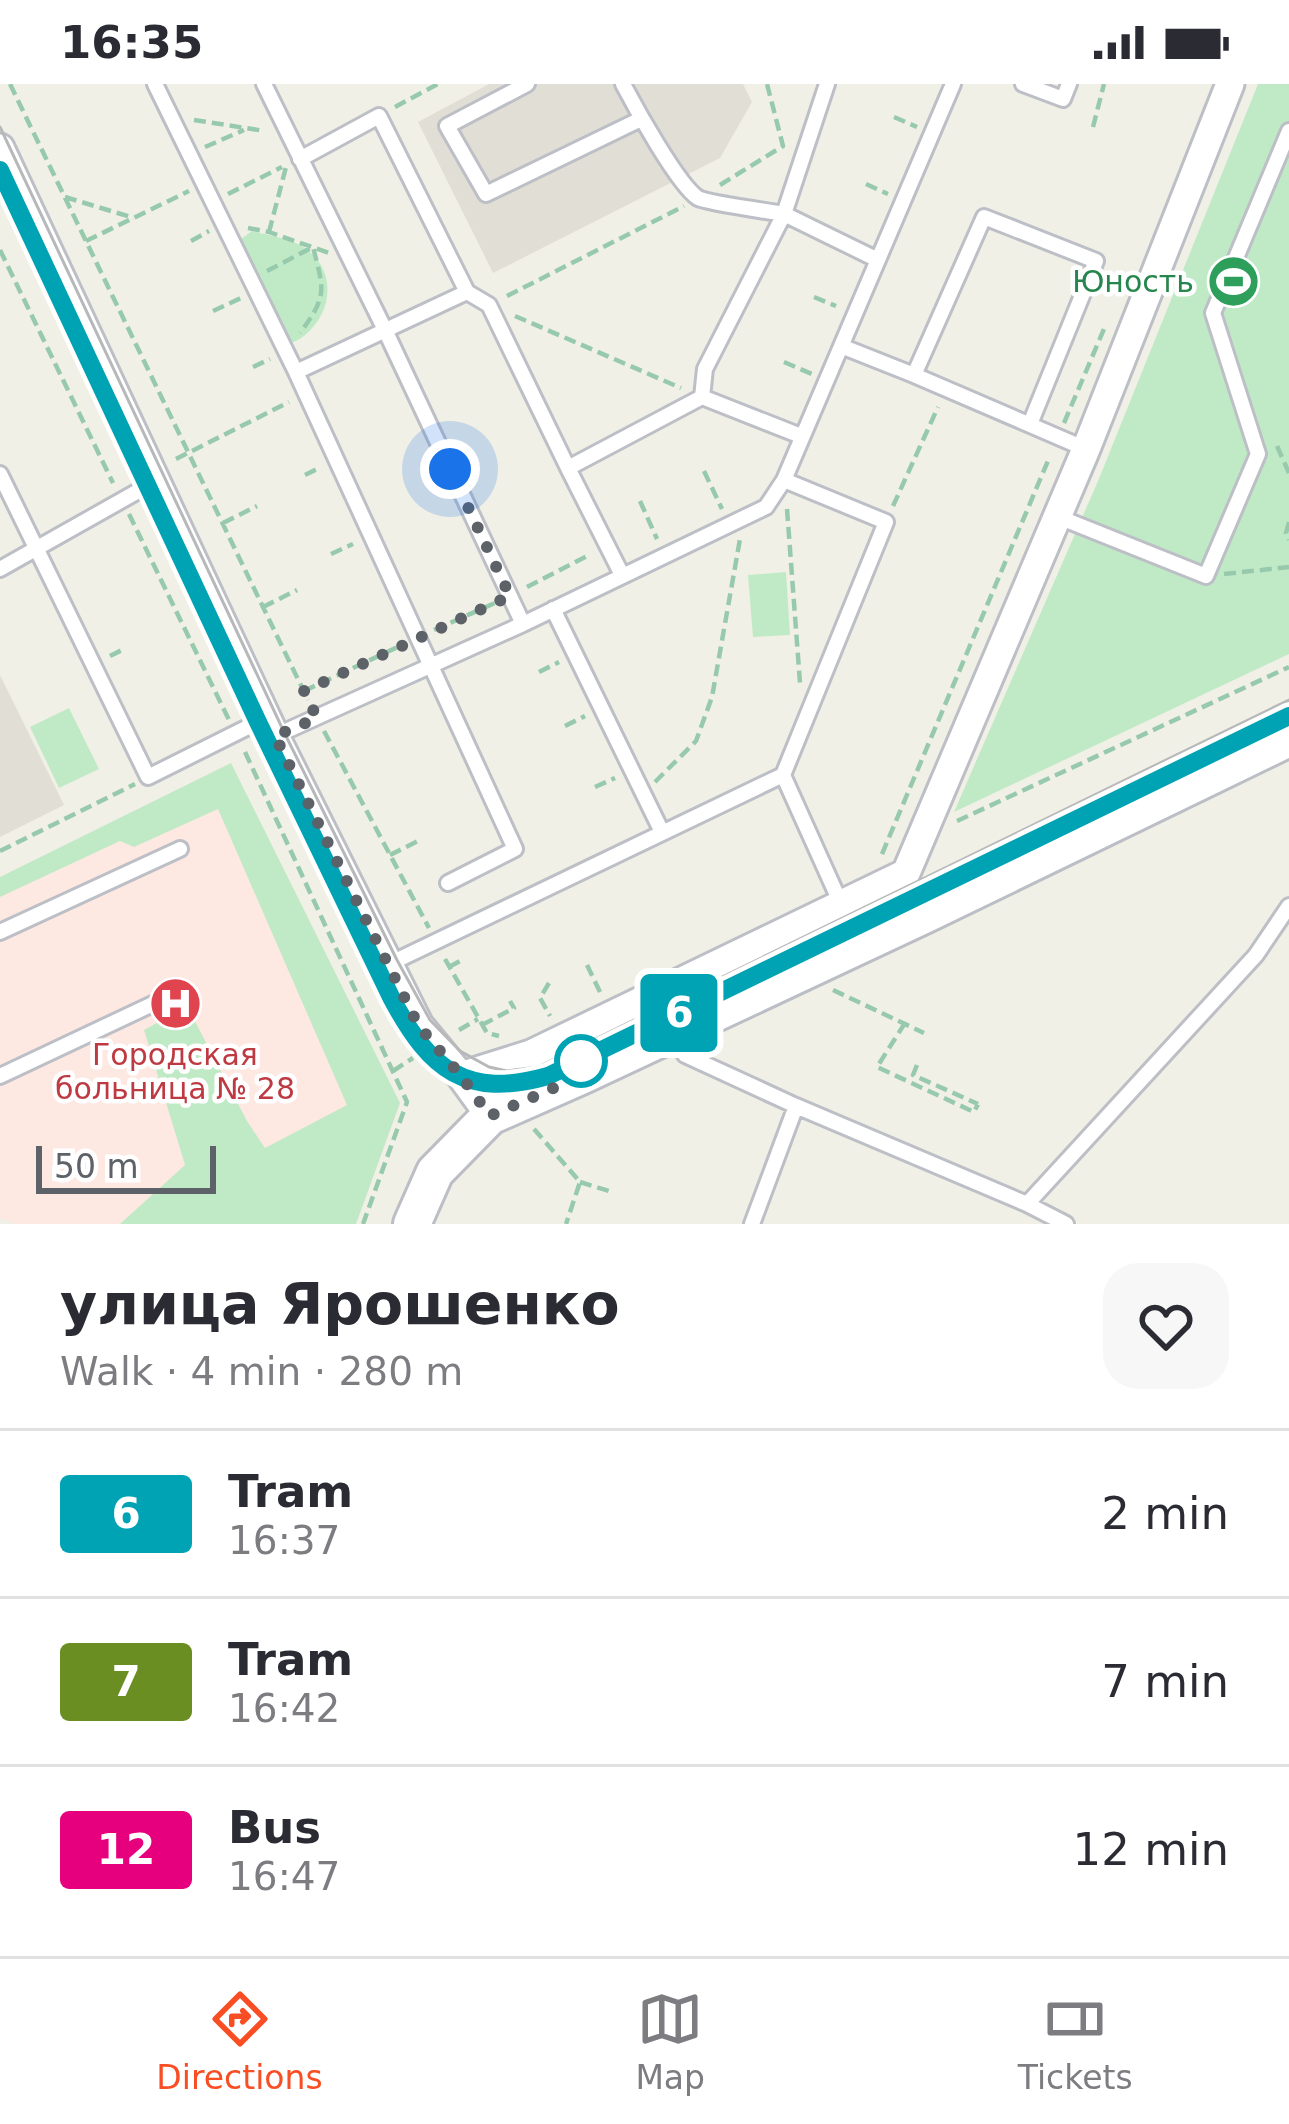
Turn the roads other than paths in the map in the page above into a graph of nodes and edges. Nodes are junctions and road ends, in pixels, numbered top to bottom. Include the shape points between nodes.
1 (154, 84) edge
2 (264, 84) edge
3 (527, 84) edge
4 (623, 84) edge
5 (826, 84) edge
6 (953, 84) edge
7 (1023, 84) edge
8 (1069, 84) edge
9 (1230, 84) edge
10 (641, 119) junction
11 (1289, 131) edge
12 (0, 148) edge
13 (300, 159) junction
14 (784, 214) junction
15 (878, 260) junction
16 (467, 292) junction
17 (386, 332) junction
18 (841, 346) junction
19 (296, 372) junction
20 (914, 375) junction
21 (702, 397) junction
22 (1030, 424) junction
23 (801, 436) junction
24 (1086, 448) junction
25 (568, 468) junction
26 (0, 474) edge
27 (784, 480) junction
28 (156, 481) junction
29 (1056, 516) junction
30 (36, 549) junction
31 (0, 568) edge
32 (622, 574) junction
33 (553, 609) junction
34 (523, 624) junction
35 (432, 666) junction
36 (271, 727) junction
37 (1289, 738) edge
38 (783, 775) junction
39 (662, 832) junction
40 (180, 849) dead end
41 (906, 873) junction
42 (448, 883) dead end
43 (841, 904) junction
44 (1289, 906) edge
45 (926, 914) junction
46 (0, 932) edge
47 (389, 964) junction
48 (176, 993) dead end
49 (671, 1032) junction
50 (0, 1076) edge
51 (461, 1076) junction
52 (796, 1106) junction
53 (490, 1116) junction
54 (1027, 1204) junction
55 (412, 1224) edge
56 (752, 1224) edge
57 (1066, 1224) edge

1 - 19 lane
2 - 13 lane
3 - 10 lane via 447,126 486,194
4 - 10 lane
5 - 14 lane
6 - 15 lane
7 - 8 lane via 1063,99
9 - 24 street
10 - 14 lane via 698,198
11 - 29 lane via 1213,313 1258,454 1206,576
12 - 28 street
13 - 16 lane via 379,116
13 - 17 lane
14 - 15 lane
14 - 21 lane via 706,369
15 - 18 lane
16 - 17 lane
16 - 25 lane via 490,305
17 - 19 lane
17 - 34 lane
18 - 20 lane
18 - 23 lane
19 - 35 lane
20 - 22 lane
20 - 22 lane via 984,217 1096,261
21 - 23 lane
21 - 25 lane
22 - 24 lane
23 - 27 lane
24 - 29 street
25 - 32 lane
26 - 30 lane
27 - 32 lane via 766,507
27 - 38 lane via 886,522
28 - 30 lane
28 - 36 street
29 - 41 street
30 - 31 lane
30 - 36 lane via 148,777 236,733
32 - 33 lane
33 - 34 lane
33 - 39 lane
34 - 35 lane
35 - 36 lane via 317,718
35 - 42 lane via 515,849
36 - 47 street
37 - 45 street
38 - 39 lane
38 - 43 lane
39 - 47 lane
40 - 46 lane
41 - 43 street
41 - 45 street
43 - 51 street via 531,1054
44 - 54 lane via 1256,955
45 - 49 street
47 - 51 street via 418,1025
48 - 50 lane
49 - 52 lane via 685,1055
49 - 53 street
51 - 53 street
52 - 54 lane
52 - 56 lane
53 - 55 street via 435,1172
54 - 57 lane

